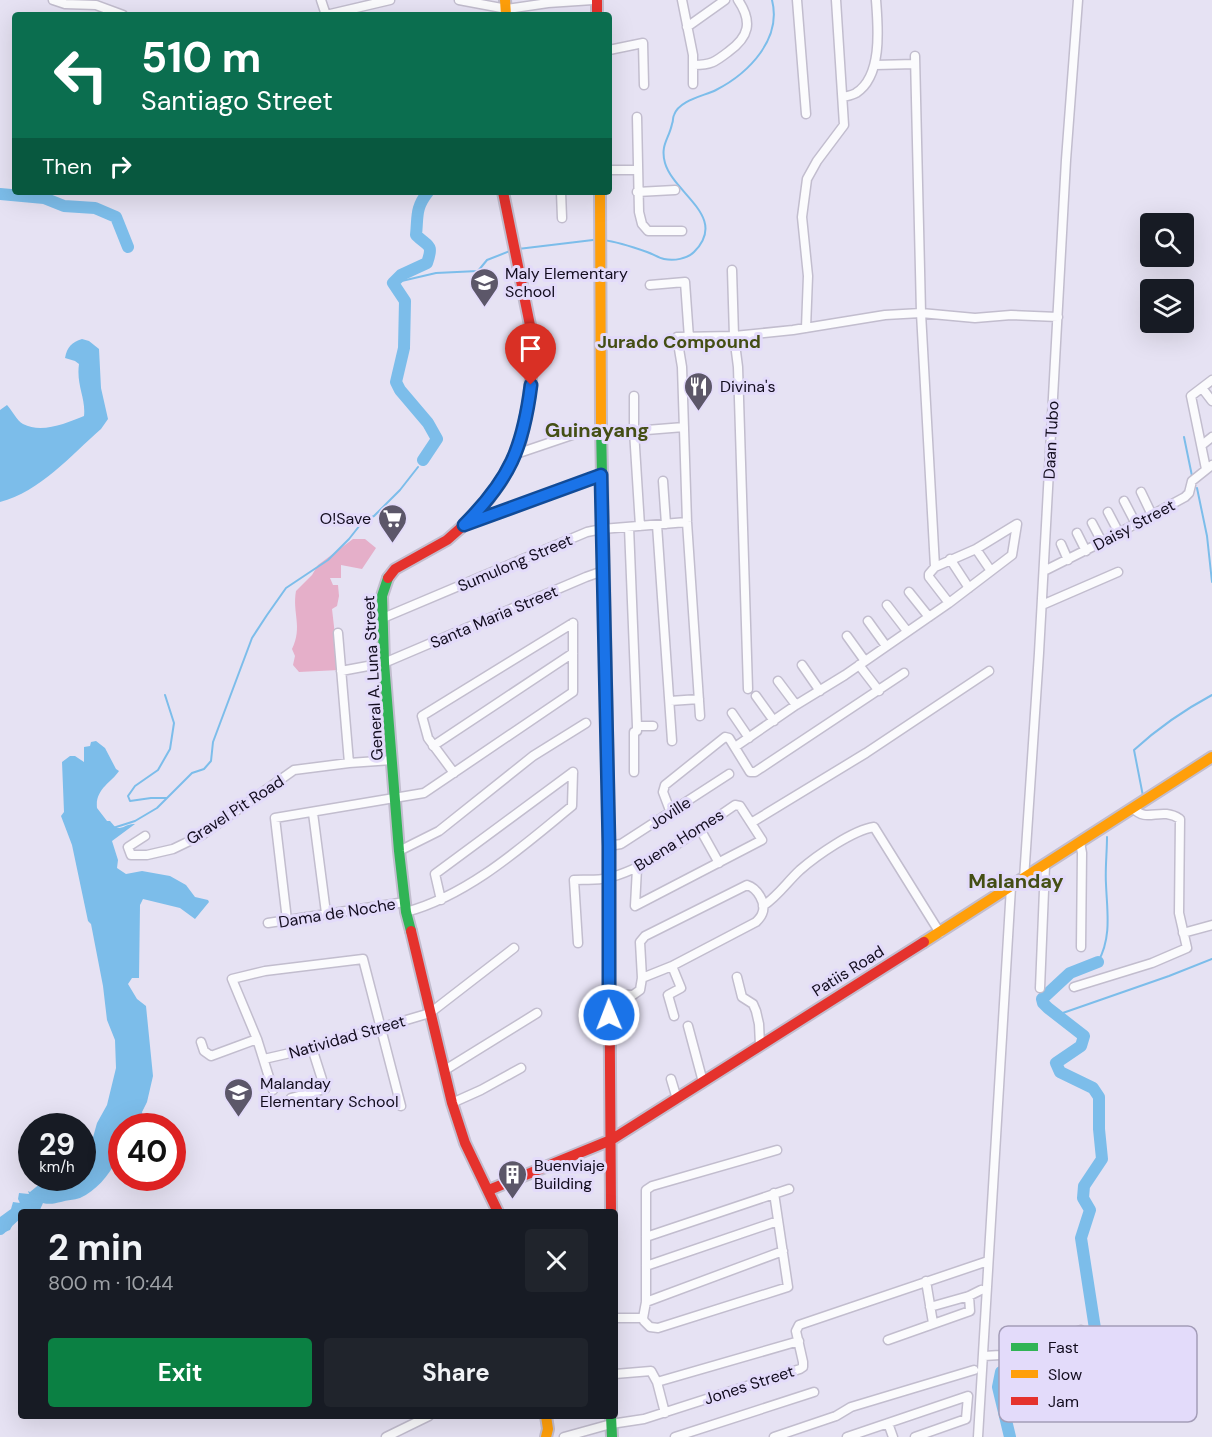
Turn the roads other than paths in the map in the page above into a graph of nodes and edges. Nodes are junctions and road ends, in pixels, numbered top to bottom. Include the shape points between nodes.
1 (53, 0) edge
2 (390, 0) edge
3 (459, 0) edge
4 (595, 0) edge
5 (682, 0) edge
6 (725, 0) edge
7 (738, 0) edge
8 (797, 0) edge
9 (836, 0) edge
10 (876, 0) edge
11 (1078, 0) edge
12 (354, 4) edge
13 (506, 8) edge
14 (115, 12) edge
15 (334, 12) edge
16 (687, 27) junction
17 (612, 49) edge
18 (875, 64) junction
19 (694, 65) junction
20 (693, 84) dead end
21 (644, 85) dead end
22 (843, 97) junction
23 (806, 114) dead end
24 (637, 117) dead end
25 (612, 170) edge
26 (637, 170) junction
27 (675, 190) dead end
28 (637, 192) junction
29 (504, 195) edge
30 (561, 195) edge
31 (600, 195) edge
32 (562, 218) dead end
33 (682, 231) dead end
34 (732, 270) dead end
35 (650, 285) dead end
36 (921, 313) junction
37 (1058, 317) junction
38 (806, 328) junction
39 (734, 336) junction
40 (688, 338) junction
41 (1212, 380) edge
42 (1202, 388) junction
43 (634, 396) dead end
44 (1212, 401) edge
45 (684, 427) junction
46 (634, 431) junction
47 (601, 432) junction
48 (1212, 437) edge
49 (1202, 445) junction
50 (516, 454) junction
51 (1209, 467) edge
52 (601, 475) junction
53 (663, 481) dead end
54 (1141, 492) dead end
55 (1124, 501) dead end
56 (1108, 512) dead end
57 (1152, 514) junction
58 (687, 522) junction
59 (1092, 523) dead end
60 (1136, 524) junction
61 (464, 525) junction
62 (662, 525) junction
63 (640, 526) junction
64 (629, 527) junction
65 (602, 529) junction
66 (1077, 533) dead end
67 (1119, 533) junction
68 (1102, 542) junction
69 (1061, 544) dead end
70 (976, 549) junction
71 (1086, 551) junction
72 (950, 560) junction
73 (1068, 560) junction
74 (935, 567) junction
75 (603, 571) junction
76 (991, 571) junction
77 (1044, 571) junction
78 (1118, 572) dead end
79 (969, 588) junction
80 (909, 592) dead end
81 (949, 603) junction
82 (887, 605) dead end
83 (1042, 605) junction
84 (929, 617) junction
85 (383, 618) junction
86 (868, 621) dead end
87 (907, 631) junction
88 (338, 633) dead end
89 (847, 636) dead end
90 (886, 646) junction
91 (573, 653) junction
92 (384, 663) junction
93 (862, 663) junction
94 (802, 665) dead end
95 (341, 671) junction
96 (989, 671) dead end
97 (904, 673) dead end
98 (778, 681) dead end
99 (748, 689) dead end
100 (820, 691) junction
101 (879, 691) junction
102 (756, 696) dead end
103 (699, 699) junction
104 (670, 701) junction
105 (796, 705) junction
106 (732, 712) dead end
107 (700, 716) dead end
108 (774, 721) junction
109 (586, 723) dead end
110 (637, 726) junction
111 (653, 726) dead end
112 (749, 738) junction
113 (672, 741) dead end
114 (433, 746) junction
115 (735, 747) junction
116 (1212, 757) edge
117 (392, 760) junction
118 (349, 763) junction
119 (634, 772) dead end
120 (454, 773) junction
121 (729, 774) dead end
122 (395, 798) junction
123 (1133, 808) junction
124 (313, 813) junction
125 (671, 813) junction
126 (751, 823) junction
127 (700, 829) junction
128 (146, 836) dead end
129 (1080, 842) junction
130 (609, 846) junction
131 (399, 851) junction
132 (719, 862) junction
133 (1045, 866) junction
134 (637, 867) junction
135 (609, 878) junction
136 (1024, 879) junction
137 (1011, 887) junction
138 (441, 900) junction
139 (763, 906) junction
140 (406, 907) junction
141 (326, 913) junction
142 (286, 920) junction
143 (268, 923) dead end
144 (1212, 925) edge
145 (940, 933) junction
146 (1183, 933) junction
147 (578, 944) dead end
148 (1081, 947) dead end
149 (514, 948) dead end
150 (672, 966) junction
151 (737, 977) dead end
152 (642, 978) junction
153 (1074, 987) dead end
154 (1040, 988) dead end
155 (609, 994) junction
156 (430, 1013) junction
157 (537, 1013) dead end
158 (674, 1016) dead end
159 (688, 1026) dead end
160 (382, 1028) junction
161 (257, 1040) junction
162 (201, 1042) dead end
163 (760, 1045) junction
164 (312, 1048) junction
165 (264, 1059) junction
166 (521, 1068) dead end
167 (445, 1070) junction
168 (671, 1079) dead end
169 (703, 1082) junction
170 (273, 1090) dead end
171 (291, 1098) dead end
172 (677, 1099) junction
173 (452, 1103) junction
174 (401, 1106) dead end
175 (611, 1140) junction
176 (777, 1150) dead end
177 (789, 1189) dead end
178 (489, 1190) junction
179 (774, 1194) junction
180 (497, 1209) edge
181 (611, 1209) edge
182 (778, 1221) junction
183 (646, 1237) junction
184 (783, 1251) junction
185 (988, 1262) junction
186 (646, 1266) junction
187 (926, 1281) junction
188 (981, 1290) dead end
189 (969, 1296) junction
190 (646, 1302) junction
191 (930, 1307) junction
192 (618, 1318) edge
193 (643, 1318) junction
194 (933, 1323) junction
195 (888, 1340) dead end
196 (799, 1341) junction
197 (999, 1355) edge
198 (984, 1356) junction
199 (974, 1370) dead end
200 (618, 1374) edge
201 (657, 1382) junction
202 (814, 1392) dead end
203 (977, 1393) dead end
204 (968, 1396) junction
205 (664, 1413) junction
206 (423, 1419) edge
207 (546, 1419) edge
208 (611, 1420) edge
209 (888, 1422) junction
210 (868, 1433) edge
211 (680, 1436) edge
212 (386, 1437) edge
213 (546, 1437) edge
214 (564, 1437) edge
215 (612, 1437) edge
216 (774, 1437) edge
217 (847, 1437) edge
218 (893, 1437) edge
219 (915, 1437) edge
220 (978, 1437) edge

1 - 14 street via 96,5
2 - 12 street
3 - 13 street
4 - 13 street
5 - 16 street
6 - 16 street
7 - 19 street via 748,22 739,45 709,65
8 - 23 street
9 - 22 street
10 - 18 street via 879,37
11 - 37 street, Daan Tubo
12 - 15 street
16 - 19 street
17 - 21 street via 643,43
18 - 22 street via 865,84 856,93
18 - 36 street via 915,60
19 - 20 street
22 - 38 street via 844,125 807,179 802,217 808,276
24 - 26 street
25 - 26 street
26 - 28 street
27 - 28 street
28 - 33 street via 642,224 648,231
29 - 50 street, General A. Luna Street via 535,354 525,423
30 - 32 street
31 - 47 street
34 - 39 street
35 - 40 street via 685,282
36 - 37 street via 975,318
36 - 38 street
36 - 74 street
37 - 77 street, Daan Tubo
38 - 39 street
39 - 40 street
39 - 99 street
40 - 45 street via 677,337
41 - 42 street
42 - 44 street
42 - 49 street via 1191,396
43 - 46 street
45 - 46 street
45 - 58 street
46 - 47 street
46 - 63 street
47 - 50 street via 581,432
47 - 52 street
48 - 49 street
49 - 51 street
50 - 61 street, General A. Luna Street via 494,491
51 - 57 street, Daisy Street via 1192,482 1185,497
52 - 61 street
52 - 65 street
53 - 62 street
54 - 57 street
55 - 60 street
56 - 67 street
57 - 60 street, Daisy Street
58 - 62 street, Sumulong Street
58 - 103 street
59 - 68 street
60 - 67 street, Daisy Street
61 - 85 street, General A. Luna Street via 447,540 394,569 382,596
62 - 63 street, Sumulong Street
62 - 104 street
63 - 64 street, Sumulong Street
64 - 65 street, Sumulong Street
64 - 110 street
65 - 75 street
65 - 85 street, Sumulong Street
66 - 71 street
67 - 68 street, Daisy Street
68 - 71 street, Daisy Street
69 - 73 street
70 - 72 street
70 - 76 street
70 - 76 street via 1017,524 1012,555
71 - 73 street, Daisy Street
72 - 74 street
72 - 79 street
73 - 77 street, Daisy Street
74 - 81 street via 929,577
75 - 92 street, Santa Maria Street
75 - 130 street
76 - 79 street
77 - 83 street, Daan Tubo
78 - 83 street
79 - 81 street
80 - 84 street
81 - 84 street
82 - 87 street
83 - 136 street, Daan Tubo
84 - 87 street
85 - 92 street, General A. Luna Street
86 - 90 street
87 - 90 street
88 - 95 street
89 - 93 street
90 - 93 street
91 - 114 street
91 - 114 street via 573,623 422,716
91 - 120 street via 573,692
92 - 95 street, Santa Maria Street
92 - 117 street, General A. Luna Street
93 - 100 street
93 - 101 street
94 - 100 street
95 - 118 street
96 - 126 street
97 - 101 street
98 - 105 street
100 - 105 street
101 - 115 street via 755,772 750,772
102 - 108 street
103 - 104 street
103 - 107 street
104 - 113 street
105 - 108 street
106 - 112 street
108 - 112 street
109 - 131 street via 533,756 439,831
110 - 111 street
110 - 119 street
112 - 115 street
114 - 120 street
115 - 125 street via 725,737 667,782 663,792
116 - 123 street, Patiis Road
117 - 118 street, Gravel Pit Road
117 - 122 street, General A. Luna Street
118 - 128 street, Gravel Pit Road via 294,770 202,835 173,849 132,856 129,846
120 - 122 street via 424,794
121 - 125 street, Joville
122 - 124 street
122 - 131 street, General A. Luna Street
123 - 129 street, Patiis Road
123 - 146 street via 1143,816 1168,813 1180,819 1179,913
124 - 141 street
124 - 142 street via 275,818
125 - 130 street, Joville via 621,844
126 - 127 street, Buena Homes via 738,804
126 - 132 street, Buena Homes via 762,840 760,843
127 - 132 street
127 - 134 street, Buena Homes
129 - 133 street, Patiis Road
129 - 148 street
130 - 135 street
131 - 140 street, General A. Luna Street
132 - 134 street via 635,906
133 - 136 street, Patiis Road
133 - 154 street
134 - 135 street, Buena Homes
135 - 147 street, Buena Homes via 574,880
135 - 155 street
136 - 137 street, Patiis Road
137 - 145 street, Patiis Road
137 - 185 street
138 - 138 street, Dama de Noche via 507,859 572,806 573,772 435,874
138 - 140 street, Dama de Noche
139 - 145 street via 818,857 859,831 874,827
139 - 150 street via 756,922
139 - 152 street via 759,893 747,885 650,933 640,942
140 - 141 street, Dama de Noche
140 - 156 street, General A. Luna Street
141 - 142 street, Dama de Noche
142 - 143 street, Dama de Noche
144 - 146 street
145 - 163 street, Patiis Road
146 - 153 street via 1187,948 1182,951
149 - 156 street
150 - 152 street
150 - 158 street via 681,988 668,995
151 - 163 street via 742,996 756,1011
152 - 155 street via 640,990 633,995
155 - 175 street
156 - 160 street, Natividad Street
156 - 167 street, General A. Luna Street
157 - 167 street
159 - 169 street
160 - 161 street via 363,959 265,971 232,980
160 - 164 street, Natividad Street
160 - 174 street
161 - 162 street via 210,1056
161 - 165 street
163 - 169 street, Patiis Road
164 - 165 street, Natividad Street
164 - 171 street via 325,1089
165 - 170 street
166 - 173 street
167 - 173 street, General A. Luna Street
168 - 172 street
169 - 172 street, Patiis Road
172 - 175 street, Patiis Road
173 - 178 street, General A. Luna Street via 465,1143
175 - 178 street, Patiis Road
175 - 181 street
176 - 183 street via 648,1188
177 - 179 street
178 - 180 street, General A. Luna Street
179 - 182 street
179 - 183 street
182 - 184 street
182 - 186 street
183 - 186 street
184 - 190 street
184 - 193 street via 788,1287 658,1328 650,1327
185 - 187 street, Jones Street
185 - 198 street
186 - 190 street
187 - 191 street
187 - 196 street, Jones Street via 800,1324 796,1330
188 - 189 street
189 - 191 street
189 - 194 street via 969,1311
190 - 193 street
191 - 194 street
192 - 193 street
194 - 195 street
196 - 201 street
196 - 205 street, Jones Street via 803,1362 800,1369
197 - 198 street
198 - 220 street
199 - 216 street via 851,1407
200 - 201 street via 649,1371
201 - 205 street
202 - 211 street
203 - 204 street
204 - 209 street
204 - 219 street via 966,1419
205 - 208 street, Jones Street via 644,1419
206 - 212 street
207 - 213 street
208 - 214 street, Jones Street
208 - 215 street
209 - 210 street
209 - 218 street
210 - 217 street

